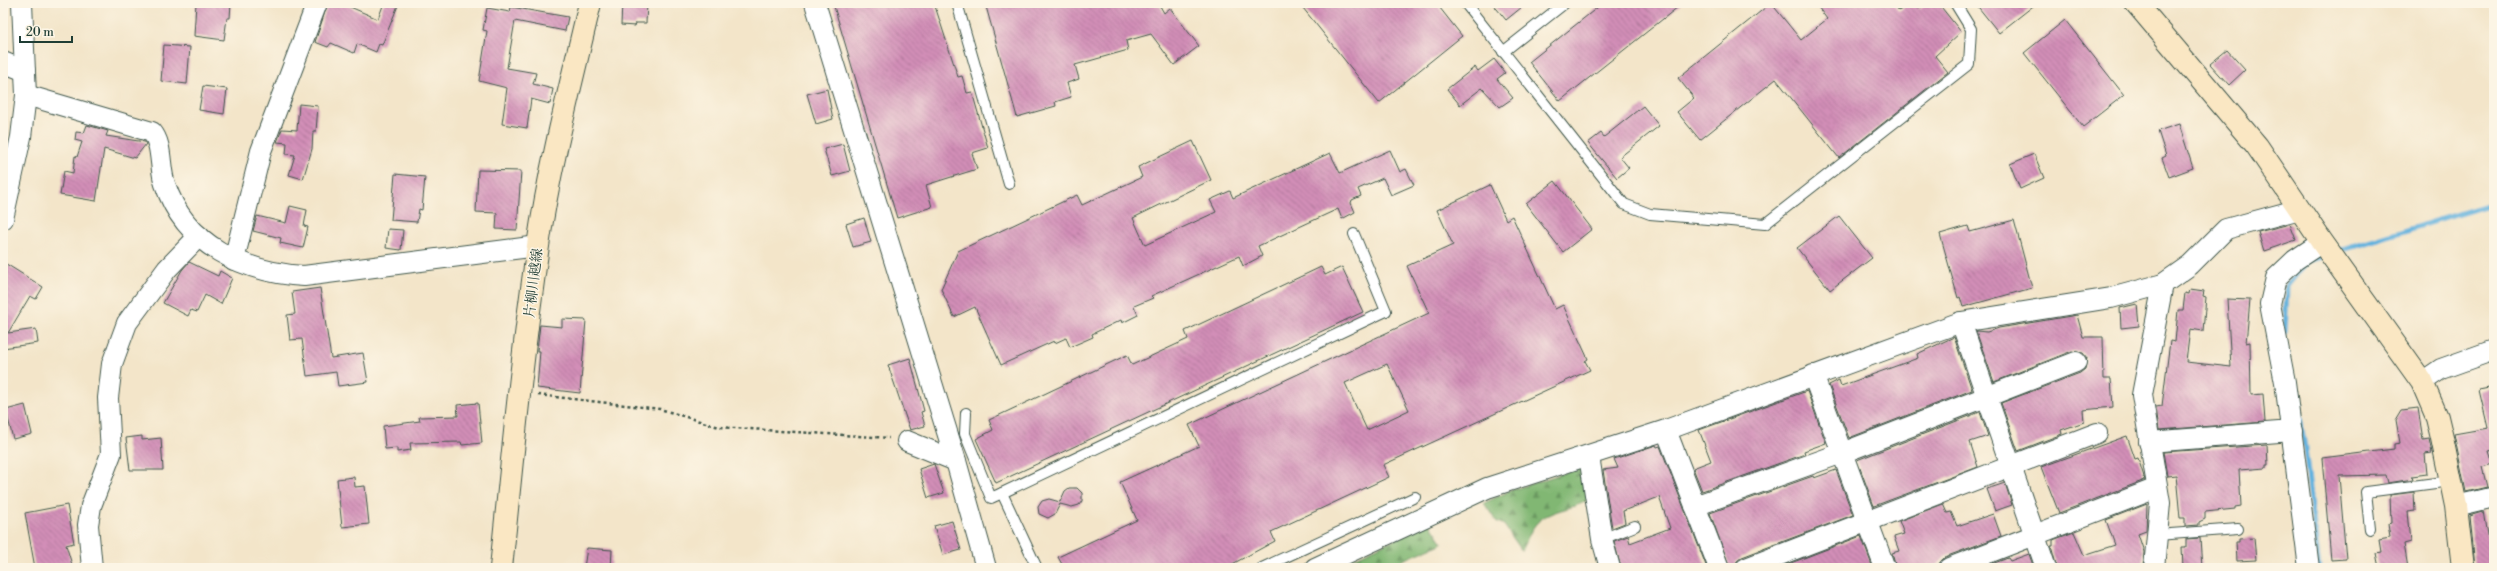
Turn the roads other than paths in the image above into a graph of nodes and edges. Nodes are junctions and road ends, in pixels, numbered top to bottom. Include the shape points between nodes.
1 (22, 3) edge
2 (317, 3) edge
3 (590, 3) edge
4 (815, 3) edge
5 (957, 3) edge
6 (1465, 3) edge
7 (1565, 3) edge
8 (1955, 3) edge
9 (2136, 3) edge
10 (1503, 52) junction
11 (3, 62) edge
12 (25, 71) junction
13 (26, 95) junction
14 (1009, 184) dead end
15 (2300, 209) junction
16 (3, 219) edge
17 (1354, 234) dead end
18 (199, 236) junction
19 (2322, 242) junction
20 (538, 246) junction
21 (234, 260) junction
22 (2163, 284) junction
23 (1961, 322) junction
24 (2494, 350) edge
25 (2076, 362) dead end
26 (1813, 375) junction
27 (2422, 382) junction
28 (1986, 395) junction
29 (966, 413) dead end
30 (1666, 430) junction
31 (2292, 432) junction
32 (2097, 433) dead end
33 (907, 442) road end
34 (2149, 442) junction
35 (1842, 453) junction
36 (1589, 456) junction
37 (956, 461) junction
38 (2011, 466) junction
39 (2451, 481) junction
40 (2157, 488) junction
41 (1002, 493) junction
42 (2494, 497) edge
43 (1415, 498) dead end
44 (1695, 506) junction
45 (2456, 506) junction
46 (1867, 522) junction
47 (1635, 526) dead end
48 (2238, 529) dead end
49 (2370, 529) dead end
50 (2035, 535) junction
51 (2157, 535) junction
52 (1602, 539) junction
53 (92, 568) edge
54 (502, 568) edge
55 (986, 568) edge
56 (1037, 568) edge
57 (1262, 568) edge
58 (1315, 568) edge
59 (1610, 568) edge
60 (1719, 568) edge
61 (1746, 568) edge
62 (1885, 568) edge
63 (1949, 568) edge
64 (2046, 568) edge
65 (2154, 568) edge
66 (2309, 568) edge
67 (2463, 568) edge

1 - 12 street
2 - 21 street via 261,151
3 - 20 street, 片柳川越線 via 552,167
4 - 37 street
5 - 14 lane
6 - 10 lane
7 - 10 lane
8 - 10 lane via 1971,29 1969,64 1765,224 1650,214 1624,204
9 - 15 street via 2257,146
11 - 12 street
12 - 13 street
13 - 16 street via 22,137
13 - 18 street via 152,132 158,142 160,168 165,185 179,214
15 - 19 street
15 - 22 street via 2226,229 2190,265
17 - 41 lane via 1386,311
18 - 21 street via 213,249
18 - 53 street via 167,269 127,323 112,364 108,398 111,454 91,506 88,525
19 - 27 street
19 - 31 street via 2295,260 2276,278 2270,304
20 - 21 street via 304,276 266,272
20 - 54 street, 片柳川越線 via 519,392
22 - 23 street via 2111,298
22 - 34 street via 2142,395
23 - 26 street
23 - 28 street
24 - 27 street via 2441,369
25 - 28 street
26 - 30 street
26 - 35 street
27 - 39 street via 2437,417
28 - 35 street
28 - 38 street
29 - 41 lane via 965,434 991,498
30 - 36 street
30 - 44 street
31 - 34 street
31 - 66 street
32 - 38 street
33 - 37 street
34 - 40 street
35 - 44 street
35 - 46 street
36 - 52 street
36 - 58 street via 1488,488
37 - 55 street
38 - 46 street
38 - 50 street
39 - 45 street
39 - 49 lane via 2366,492
40 - 50 street
40 - 51 street via 2160,503
41 - 56 lane
42 - 45 street
43 - 57 lane
44 - 60 street
45 - 67 street
46 - 61 street
46 - 62 street
47 - 52 lane
48 - 51 lane
50 - 63 street
50 - 64 street
51 - 65 street
52 - 59 street

